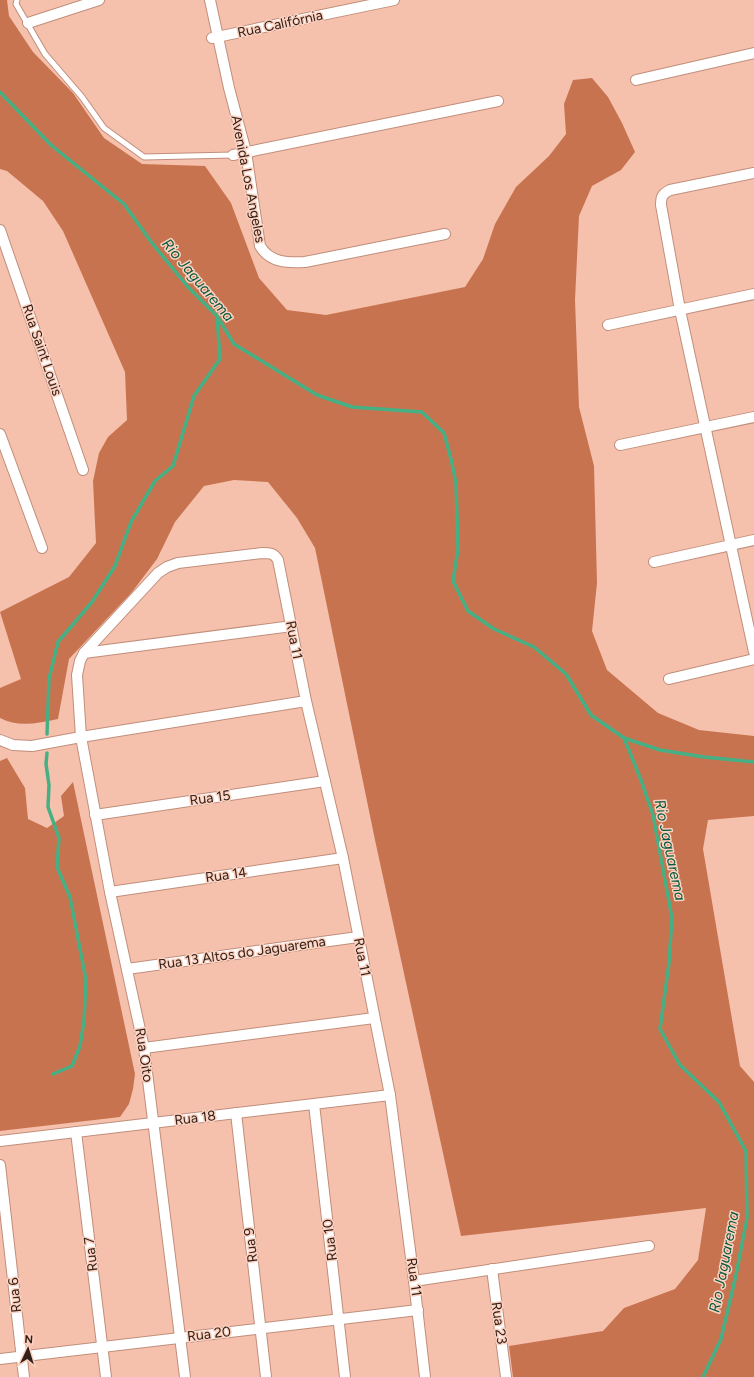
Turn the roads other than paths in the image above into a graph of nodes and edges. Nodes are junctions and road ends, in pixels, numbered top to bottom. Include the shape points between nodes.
1 (17, 0) edge
2 (99, 0) edge
3 (204, 0) edge
4 (210, 0) edge
5 (394, 0) edge
6 (28, 23) junction
7 (215, 37) junction
8 (754, 52) edge
9 (636, 80) dead end
10 (498, 101) dead end
11 (246, 152) junction
12 (233, 155) joint
13 (754, 173) edge
14 (0, 230) edge
15 (445, 234) dead end
16 (754, 294) edge
17 (680, 310) junction
18 (608, 325) dead end
19 (754, 417) edge
20 (705, 427) junction
21 (0, 434) edge
22 (620, 445) dead end
23 (83, 470) dead end
24 (754, 540) edge
25 (731, 545) junction
26 (42, 548) dead end
27 (654, 562) dead end
28 (292, 626) junction
29 (754, 652) edge
30 (84, 653) junction
31 (754, 659) edge
32 (668, 678) dead end
33 (306, 702) junction
34 (81, 736) junction
35 (0, 740) edge
36 (325, 781) junction
37 (95, 815) junction
38 (342, 858) junction
39 (110, 892) junction
40 (358, 937) junction
41 (127, 969) junction
42 (374, 1018) junction
43 (144, 1048) junction
44 (390, 1095) junction
45 (314, 1104) junction
46 (236, 1113) junction
47 (154, 1122) junction
48 (76, 1132) junction
49 (0, 1141) edge
50 (0, 1165) edge
51 (649, 1246) dead end
52 (492, 1269) junction
53 (414, 1281) junction
54 (418, 1310) junction
55 (339, 1319) junction
56 (261, 1328) junction
57 (181, 1338) junction
58 (102, 1347) junction
59 (22, 1356) junction
60 (0, 1358) edge
61 (24, 1377) edge
62 (106, 1377) edge
63 (185, 1377) edge
64 (266, 1377) edge
65 (345, 1377) edge
66 (426, 1377) edge
67 (506, 1377) edge

1 - 6 lane via 16,4
2 - 6 street
3 - 7 street, Avenida Los Angeles
4 - 7 street, Avenida Los Angeles
5 - 7 street, Rua Califórnia
6 - 12 lane via 45,54 82,97 104,128 144,157
7 - 11 street, Avenida Los Angeles
8 - 9 street
10 - 11 street
11 - 12 street
11 - 15 street, Avenida Los Angeles via 260,246 270,257 279,261 306,262
13 - 17 street via 664,192 661,198
14 - 23 street, Rua Saint Louis
16 - 17 street
17 - 18 street
17 - 20 street
19 - 20 street
20 - 22 street
20 - 25 street
21 - 26 street
24 - 25 street
25 - 27 street
25 - 29 street
28 - 30 street
28 - 30 street, Rua 11 via 275,555 262,553 178,563 158,573
28 - 33 street, Rua 11
30 - 34 street, Rua Oito via 77,675
31 - 32 street
33 - 34 street
33 - 36 street, Rua 11
34 - 35 street via 32,746 13,745
34 - 37 street, Rua Oito
36 - 37 street, Rua 15
36 - 38 street, Rua 11
37 - 39 street, Rua Oito
38 - 39 street, Rua 14
38 - 40 street, Rua 11
39 - 41 street, Rua Oito
40 - 41 street, Rua 13 Altos do Jaguarema
40 - 42 street, Rua 11
41 - 43 street, Rua Oito
42 - 43 street
42 - 44 street, Rua 11
43 - 47 street, Rua Oito
44 - 45 street, Rua 18
44 - 53 street, Rua 11
45 - 46 street, Rua 18
45 - 55 street, Rua 10
46 - 47 street, Rua 18
46 - 56 street, Rua 9
47 - 48 street, Rua 18
47 - 57 street, Rua Oito
48 - 49 street, Rua 18
48 - 58 street, Rua 7
50 - 59 street, Rua 6
51 - 52 street
52 - 53 street
52 - 67 street, Rua 23
53 - 54 street, Rua 11
54 - 55 street, Rua 20
54 - 66 street, Rua 11
55 - 56 street, Rua 20
55 - 65 street, Rua 10
56 - 57 street, Rua 20
56 - 64 street, Rua 9
57 - 58 street, Rua 20
57 - 63 street, Rua Oito
58 - 59 street, Rua 20
58 - 62 street, Rua 7
59 - 60 street, Rua 20
59 - 61 street, Rua 6

